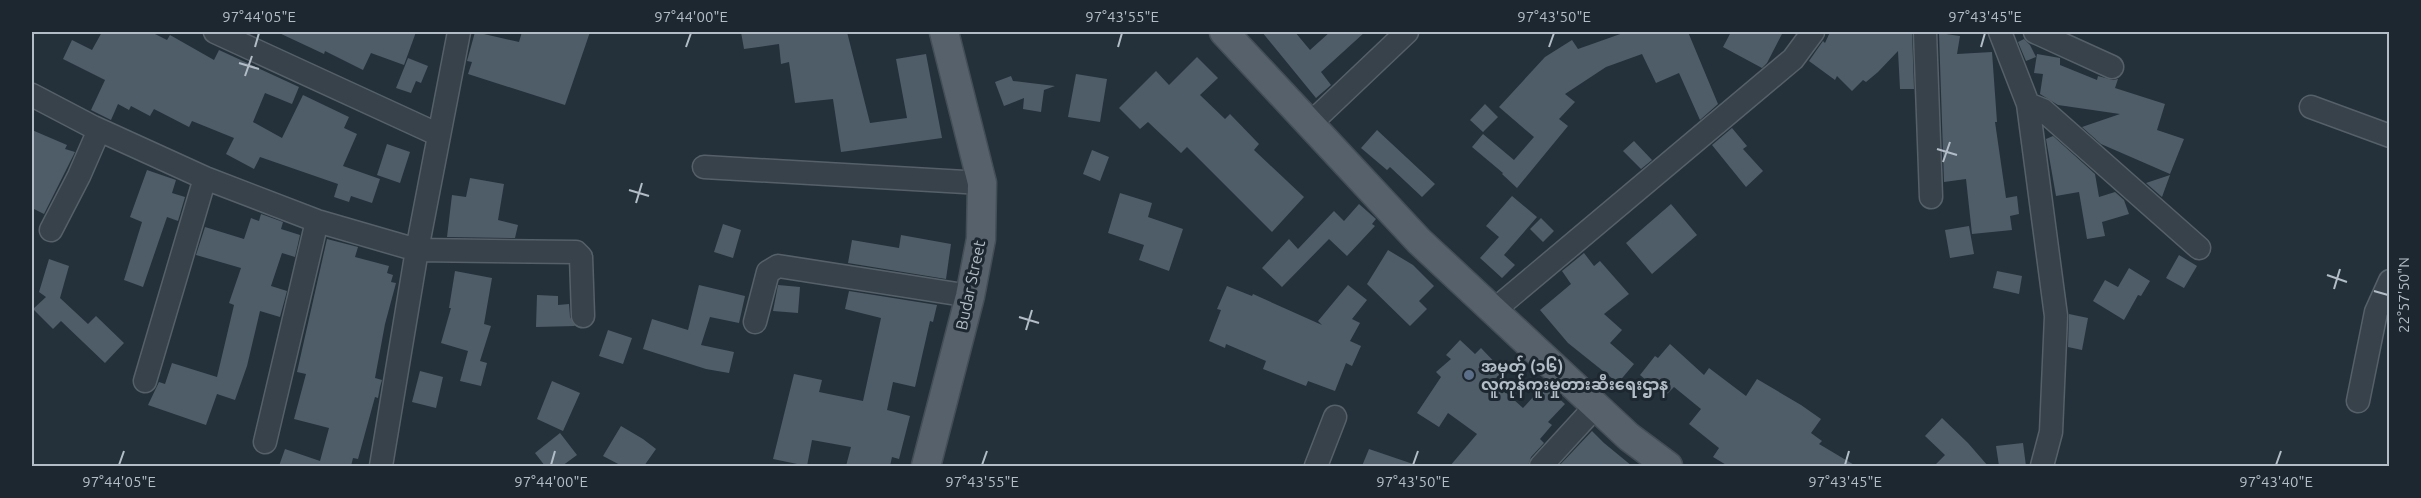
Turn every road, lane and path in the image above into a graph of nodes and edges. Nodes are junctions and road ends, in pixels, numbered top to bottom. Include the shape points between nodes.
1 (215, 32) edge
2 (459, 32) edge
3 (944, 32) edge
4 (1224, 32) edge
5 (1407, 32) edge
6 (1813, 32) edge
7 (1925, 32) edge
8 (2000, 32) edge
9 (2035, 32) edge
10 (2112, 68) dead end
11 (32, 95) edge
12 (2028, 104) junction
13 (2311, 107) dead end
14 (1311, 123) junction
15 (99, 130) junction
16 (439, 135) junction
17 (2390, 136) edge
18 (704, 167) dead end
19 (205, 178) junction
20 (982, 183) junction
21 (1931, 196) dead end
22 (317, 222) junction
23 (51, 230) dead end
24 (2199, 248) dead end
25 (417, 250) junction
26 (2390, 281) edge
27 (970, 296) junction
28 (1493, 311) junction
29 (583, 316) dead end
30 (756, 322) dead end
31 (145, 381) dead end
32 (2358, 401) dead end
33 (1595, 406) junction
34 (1335, 417) dead end
35 (265, 442) dead end
36 (381, 466) edge
37 (926, 466) edge
38 (1316, 466) edge
39 (1541, 466) edge
40 (1668, 466) edge
41 (2042, 466) edge

1 - 16 street
2 - 16 street
3 - 20 main road, Budar Street
4 - 14 main road
5 - 14 street
6 - 28 street via 1793,59
7 - 21 street
8 - 12 street
9 - 10 street
11 - 15 street
12 - 24 street via 2043,110
12 - 41 street via 2056,316 2051,432
13 - 17 street
14 - 28 main road via 1419,242
15 - 19 street
15 - 23 street
16 - 25 street
18 - 20 street
19 - 22 street
19 - 31 street
20 - 27 main road, Budar Street via 981,239
22 - 25 street
22 - 35 street
25 - 29 street via 576,252 580,257
25 - 36 street
26 - 32 street via 2376,312
27 - 30 street via 778,266 768,272
27 - 37 main road, Budar Street
28 - 33 main road
33 - 39 street
33 - 40 main road
34 - 38 street

